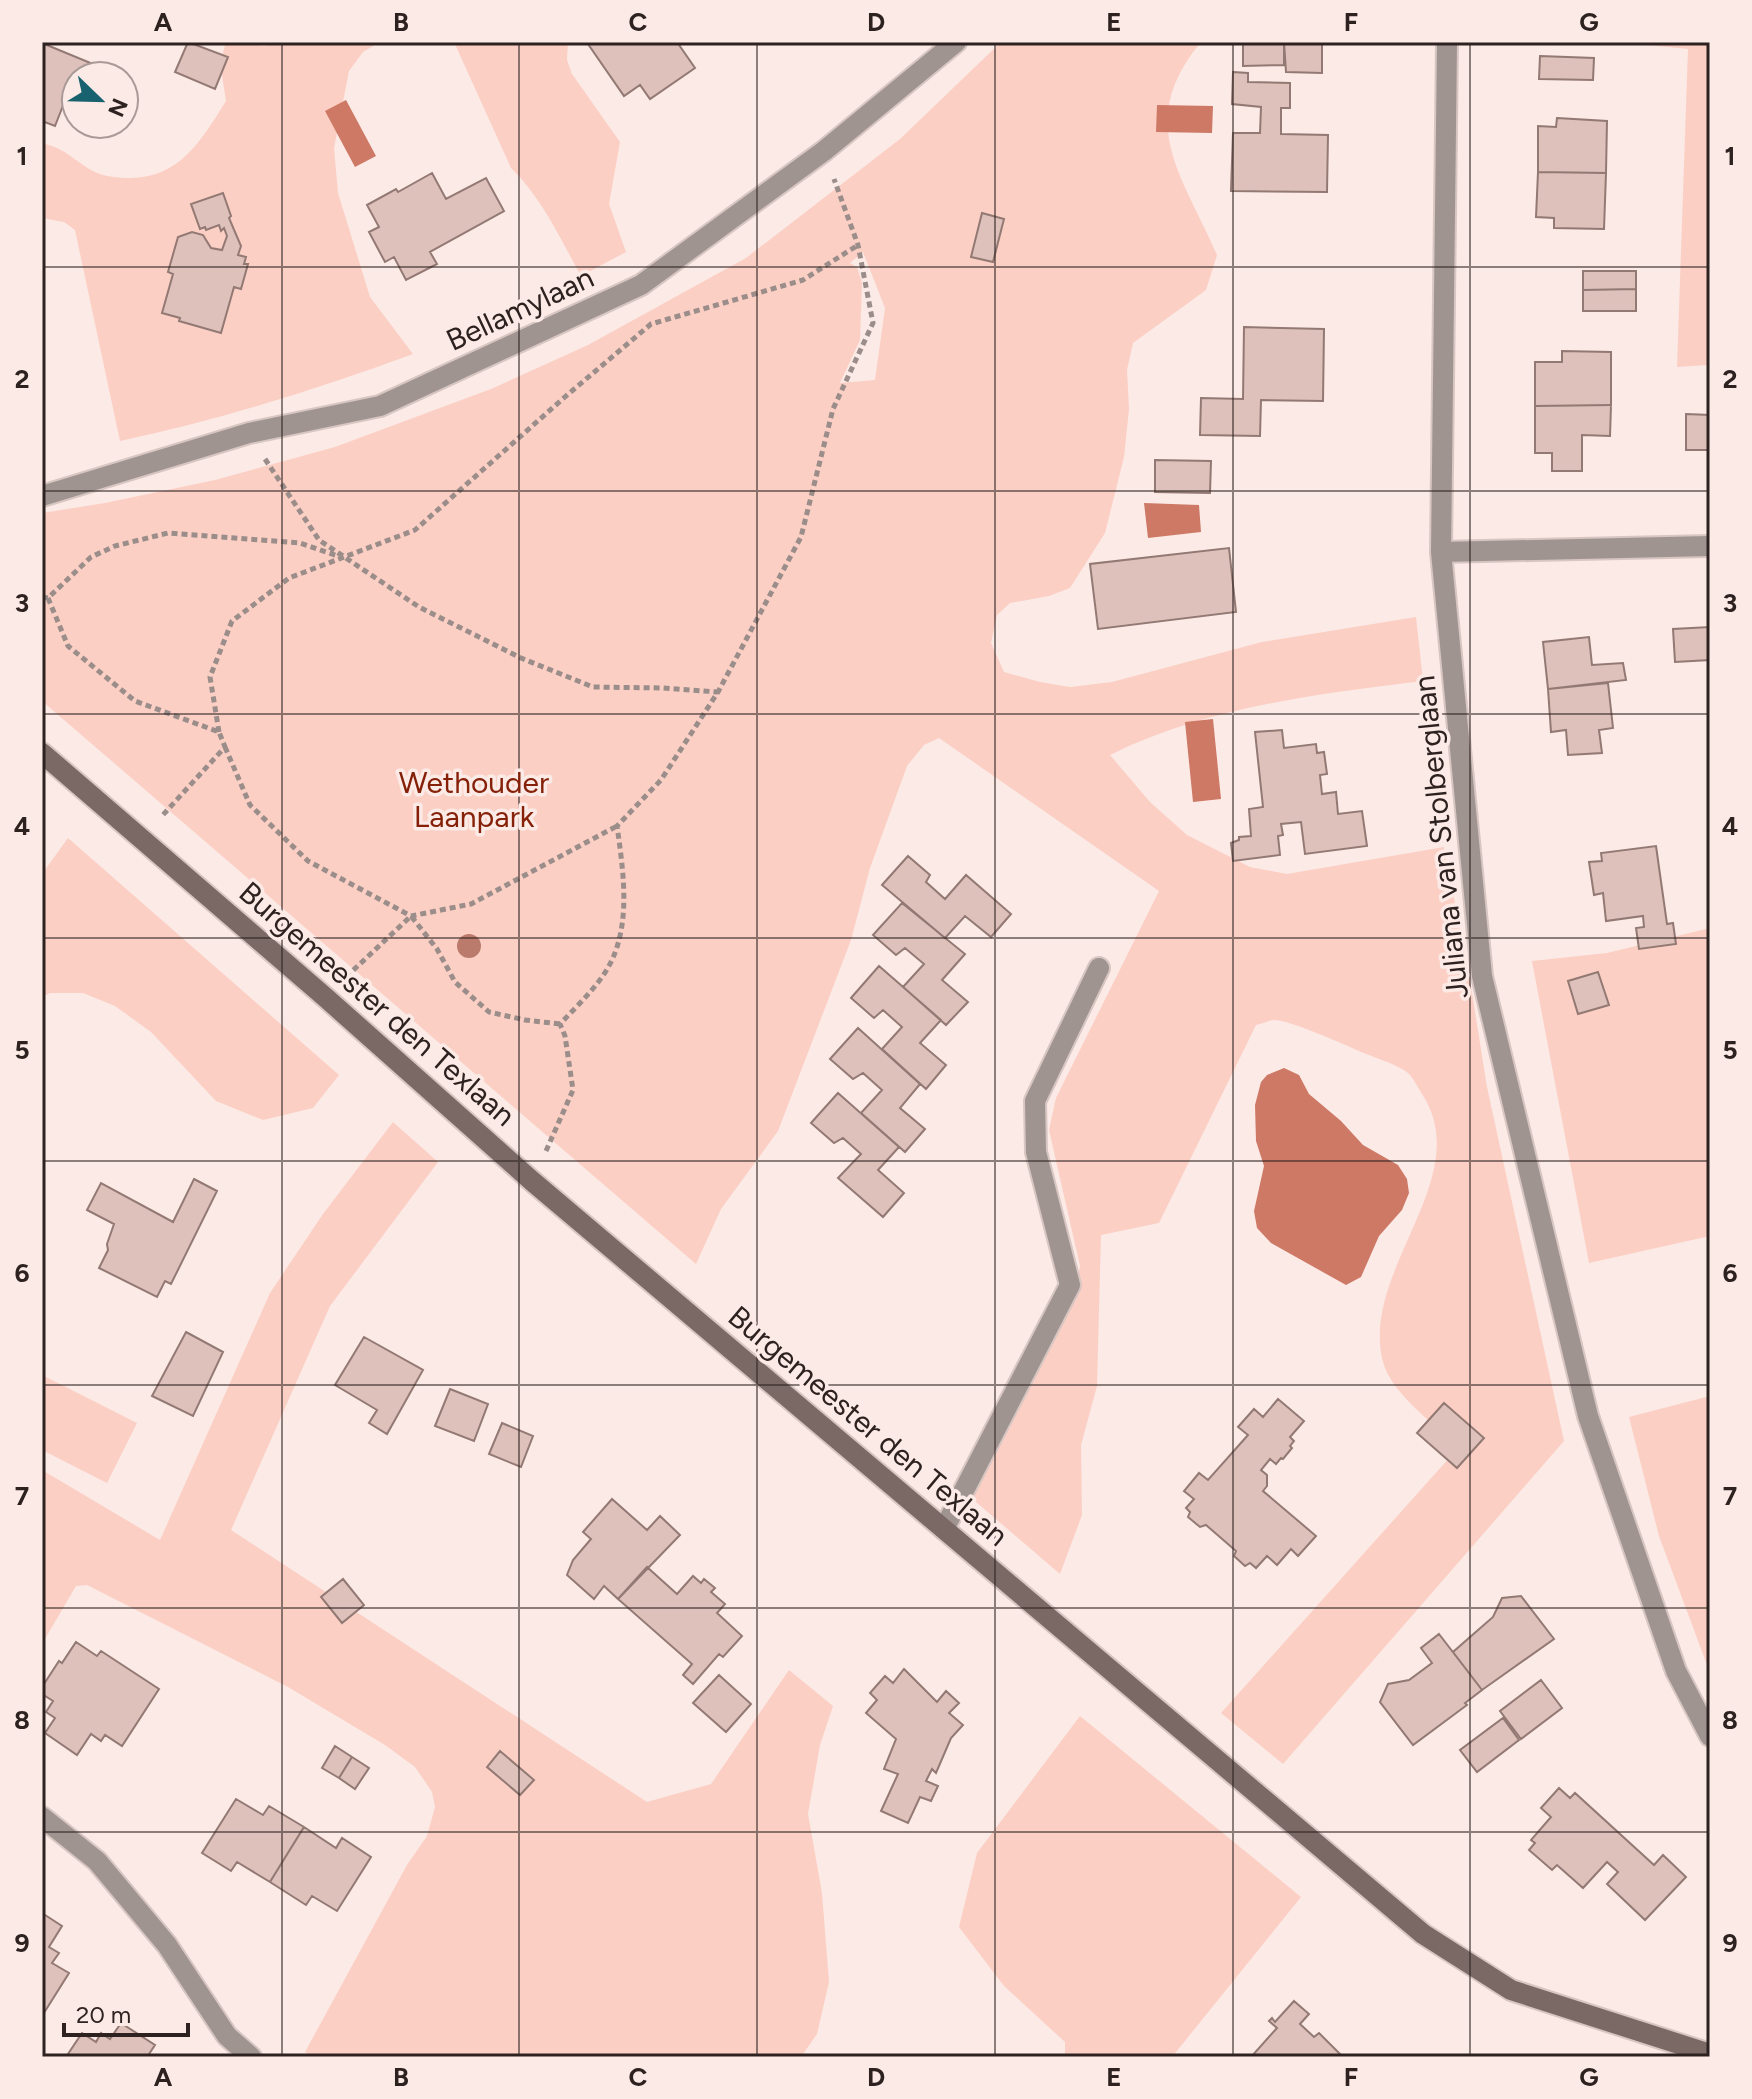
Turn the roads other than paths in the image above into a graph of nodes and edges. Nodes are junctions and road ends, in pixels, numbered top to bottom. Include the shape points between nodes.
1 (956, 42) edge
2 (1447, 42) edge
3 (42, 496) edge
4 (1710, 546) edge
5 (1441, 552) junction
6 (42, 753) edge
7 (1099, 968) dead end
8 (944, 1529) junction
9 (1710, 1736) edge
10 (42, 1817) edge
11 (1710, 2054) edge
12 (251, 2057) edge

1 - 3 street, Bellamylaan via 824,151 641,285 380,406 249,433
2 - 5 street, Juliana van Stolberglaan
4 - 5 street
5 - 9 street, Juliana van Stolberglaan via 1482,976 1588,1416 1676,1671
6 - 8 street, Burgemeester den Texlaan via 532,1181
7 - 8 street via 1035,1101 1036,1152 1070,1285
8 - 11 street, Burgemeester den Texlaan via 1423,1934 1511,1990
10 - 12 street via 97,1861 167,1945 227,2036

